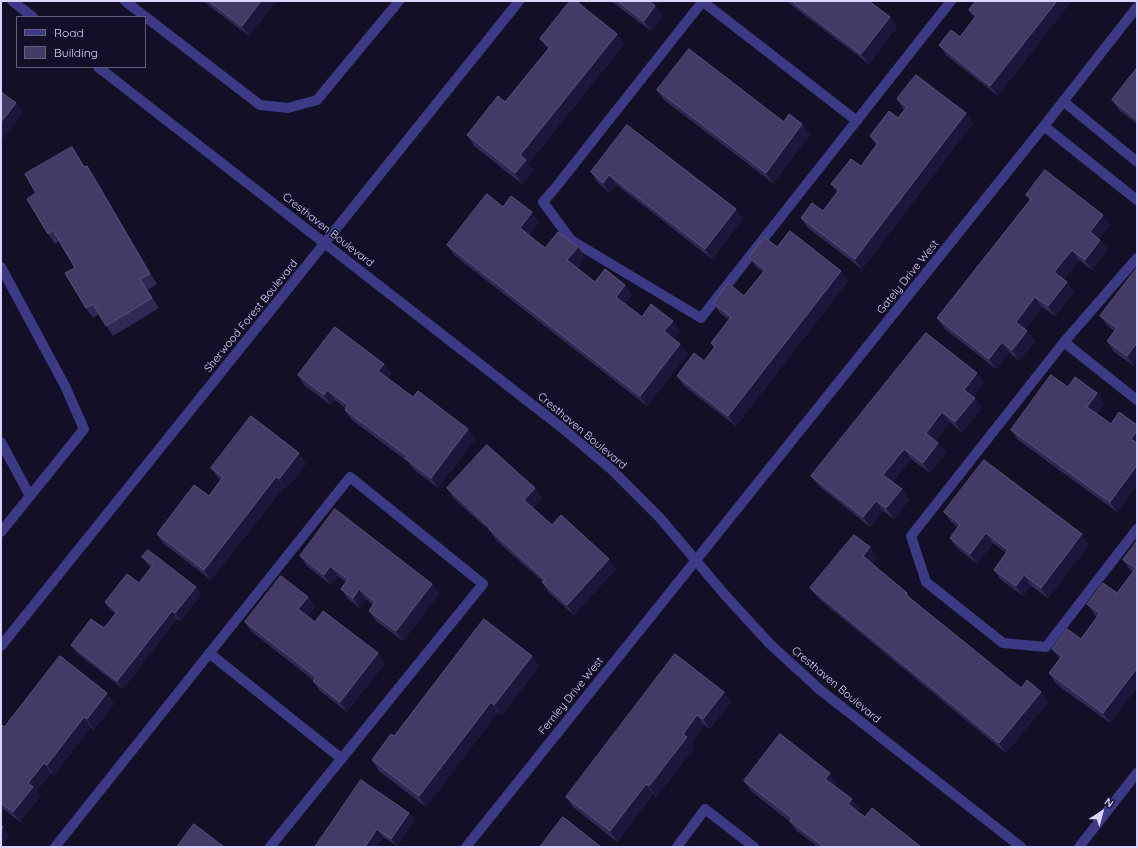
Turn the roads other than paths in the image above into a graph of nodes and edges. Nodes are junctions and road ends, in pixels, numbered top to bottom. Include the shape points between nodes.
1 (12, 1) edge
2 (125, 1) edge
3 (399, 1) edge
4 (519, 1) edge
5 (702, 1) edge
6 (952, 1) edge
7 (1137, 7) edge
8 (32, 16) edge
9 (144, 16) edge
10 (146, 17) edge
11 (99, 68) edge
12 (1063, 101) junction
13 (857, 121) junction
14 (1044, 126) junction
15 (1137, 162) edge
16 (1137, 200) edge
17 (325, 243) junction
18 (1137, 258) edge
19 (1, 268) edge
20 (1064, 342) junction
21 (1137, 400) edge
22 (1, 442) edge
23 (30, 496) junction
24 (1137, 529) edge
25 (1, 532) edge
26 (696, 560) junction
27 (1, 646) edge
28 (209, 654) junction
29 (342, 759) junction
30 (1137, 773) edge
31 (55, 847) edge
32 (270, 847) edge
33 (466, 847) edge
34 (677, 847) edge
35 (754, 847) edge
36 (1020, 847) edge
37 (1079, 847) edge

1 - 8 street
2 - 9 street
3 - 10 street via 316,100 288,108 260,105
4 - 17 street, Sherwood Forest Boulevard
5 - 13 street
5 - 13 street via 543,202 571,240 701,318
6 - 13 street
7 - 12 street, Gately Drive West
11 - 17 street, Cresthaven Boulevard
12 - 14 street, Gately Drive West
12 - 15 street
14 - 16 street
14 - 26 street, Gately Drive West
17 - 26 street, Cresthaven Boulevard via 561,427 612,470 660,518
17 - 27 street, Sherwood Forest Boulevard
18 - 20 street
19 - 23 street via 65,386 84,429
20 - 21 street
20 - 24 street via 912,536 926,582 1003,643 1046,648
22 - 23 street
23 - 25 street
26 - 33 street, Fernley Drive West
26 - 36 street, Cresthaven Boulevard via 770,644 819,689
28 - 29 street
28 - 29 street via 350,477 483,584
28 - 31 street
29 - 32 street
30 - 37 street
34 - 35 street via 705,809

